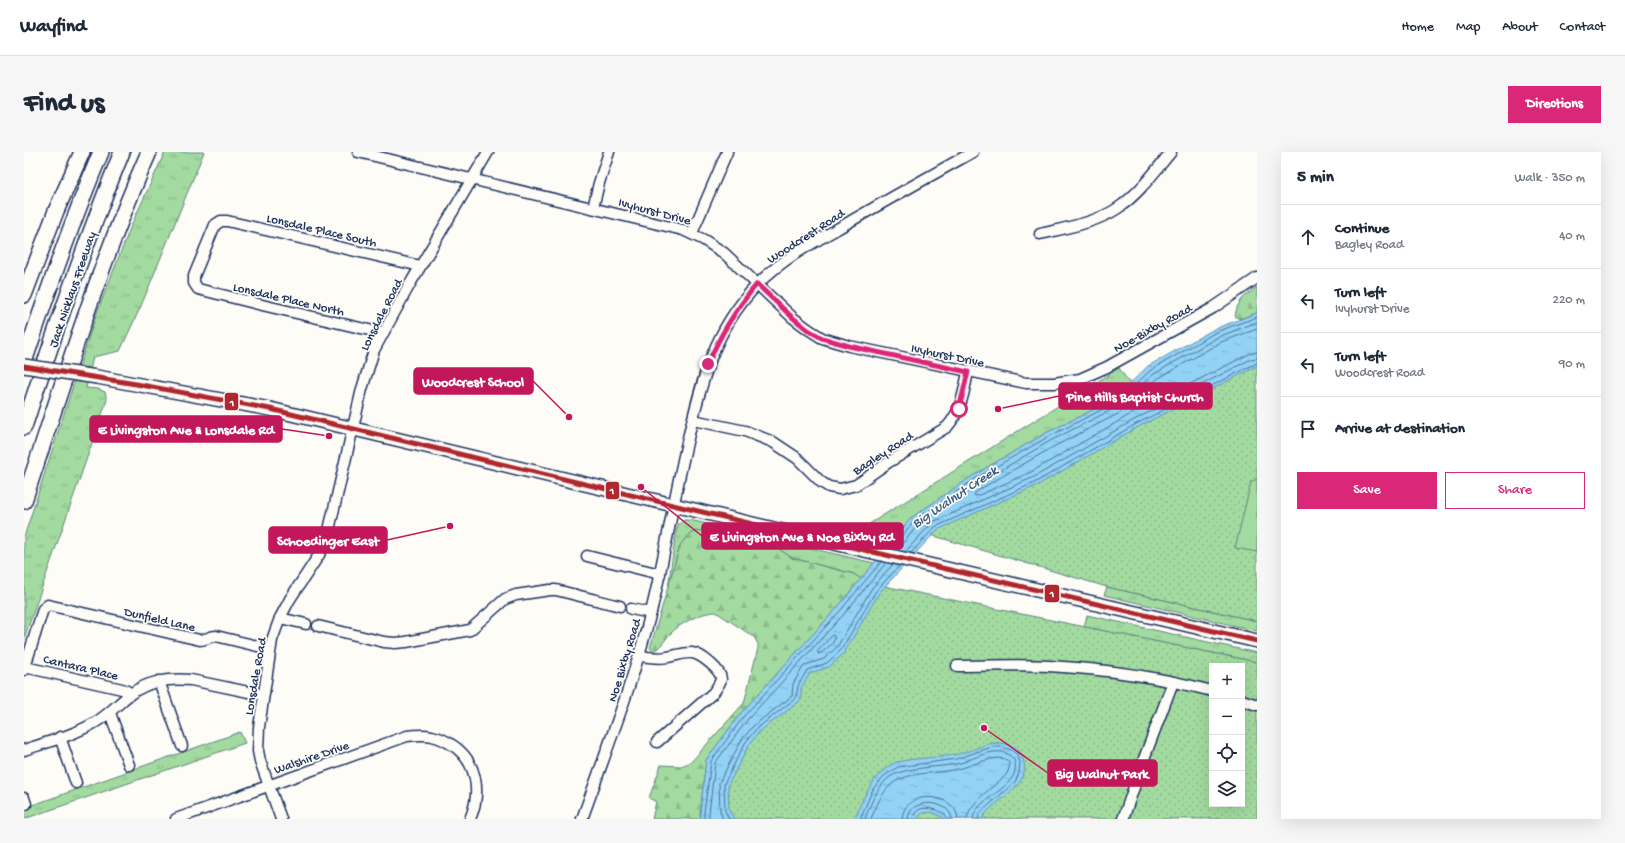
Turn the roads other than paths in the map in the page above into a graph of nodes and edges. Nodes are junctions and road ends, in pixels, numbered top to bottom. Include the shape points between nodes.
1 (73, 152) edge
2 (82, 152) edge
3 (102, 152) edge
4 (122, 152) edge
5 (149, 152) edge
6 (358, 152) edge
7 (488, 152) edge
8 (609, 152) edge
9 (727, 152) edge
10 (973, 152) edge
11 (1171, 152) edge
12 (374, 154) edge
13 (472, 179) junction
14 (593, 208) junction
15 (56, 211) junction
16 (692, 233) junction
17 (1040, 234) dead end
18 (420, 266) junction
19 (1257, 278) edge
20 (194, 283) joint
21 (757, 284) junction
22 (24, 295) edge
23 (382, 333) junction
24 (24, 362) edge
25 (24, 366) edge
26 (968, 372) junction
27 (1054, 383) joint
28 (693, 420) junction
29 (24, 428) edge
30 (353, 429) junction
31 (24, 501) edge
32 (673, 505) junction
33 (587, 556) dead end
34 (660, 574) junction
35 (620, 606) dead end
36 (631, 608) dead end
37 (651, 613) junction
38 (280, 618) junction
39 (306, 624) dead end
40 (318, 626) dead end
41 (1257, 641) edge
42 (270, 649) junction
43 (639, 656) junction
44 (957, 666) dead end
45 (24, 668) edge
46 (159, 681) junction
47 (1173, 682) junction
48 (1209, 691) edge
49 (130, 695) junction
50 (263, 695) junction
51 (1245, 701) edge
52 (1257, 705) edge
53 (110, 713) junction
54 (60, 737) junction
55 (657, 742) dead end
56 (182, 746) dead end
57 (24, 750) edge
58 (129, 765) dead end
59 (76, 783) dead end
60 (269, 785) junction
61 (176, 819) edge
62 (281, 819) edge
63 (470, 819) edge
64 (582, 819) edge
65 (1123, 819) edge

1 - 15 highway via 60,183
2 - 15 highway
3 - 24 highway, Jack Nicklaus Freeway via 82,197
4 - 29 highway, Jack Nicklaus Freeway via 70,286
5 - 31 highway via 87,311
6 - 12 street, Ivyhurst Drive
7 - 13 street, Lonsdale Road
8 - 14 street
9 - 16 street
10 - 21 street, Woodcrest Road via 811,244 783,262
11 - 17 street via 1136,192 1109,214
12 - 13 street, Ivyhurst Drive
13 - 14 street, Ivyhurst Drive
13 - 18 street, Lonsdale Road
14 - 16 street, Ivyhurst Drive
15 - 22 highway
16 - 21 street, Ivyhurst Drive via 724,253
18 - 20 street, Lonsdale Place South via 227,220 218,223 212,232 194,276
18 - 23 street, Lonsdale Road
19 - 27 street, Noe-Bixby Road via 1213,308 1107,367 1080,379
20 - 23 street, Lonsdale Place North via 204,291
21 - 26 street, Ivyhurst Drive via 792,317 822,338
21 - 28 street, Woodcrest Road via 734,314 714,347 702,381
23 - 30 street, Lonsdale Road via 368,368
25 - 30 main road, bridge via 270,409
26 - 27 street, Ivyhurst Drive via 1012,381
26 - 28 street, Bagley Road via 959,409 947,427 856,485 846,488 835,489 825,485 797,458 773,442 745,432
28 - 32 street, Woodcrest Road
30 - 32 main road
30 - 38 street, Lonsdale Road via 328,530 319,555
32 - 34 street, Noe Bixby Road
32 - 41 main road
33 - 34 street
34 - 37 street, Noe Bixby Road
35 - 40 street via 556,590 523,594 505,599 470,630 395,643
36 - 37 street
37 - 43 street, Noe Bixby Road
38 - 39 street
38 - 42 street, Lonsdale Road
42 - 45 street, Dunfield Lane via 216,636 200,640 51,605 45,607
42 - 50 street, Lonsdale Road
43 - 55 street via 698,654 717,669 720,676 720,683 713,693
43 - 64 street, Noe Bixby Road
44 - 47 street via 1049,666
45 - 49 street, Cantara Place via 122,689
46 - 49 street
46 - 50 street via 190,680
46 - 56 street
47 - 48 street
47 - 65 street
49 - 53 street
50 - 60 street, Lonsdale Road via 258,727 258,751
51 - 52 street
53 - 54 street
53 - 58 street
54 - 57 street
54 - 59 street
60 - 61 street, Walshire Drive
60 - 62 street, Lonsdale Road
60 - 63 street, Walshire Drive via 407,736 433,736 456,747 470,764 476,784 476,798

